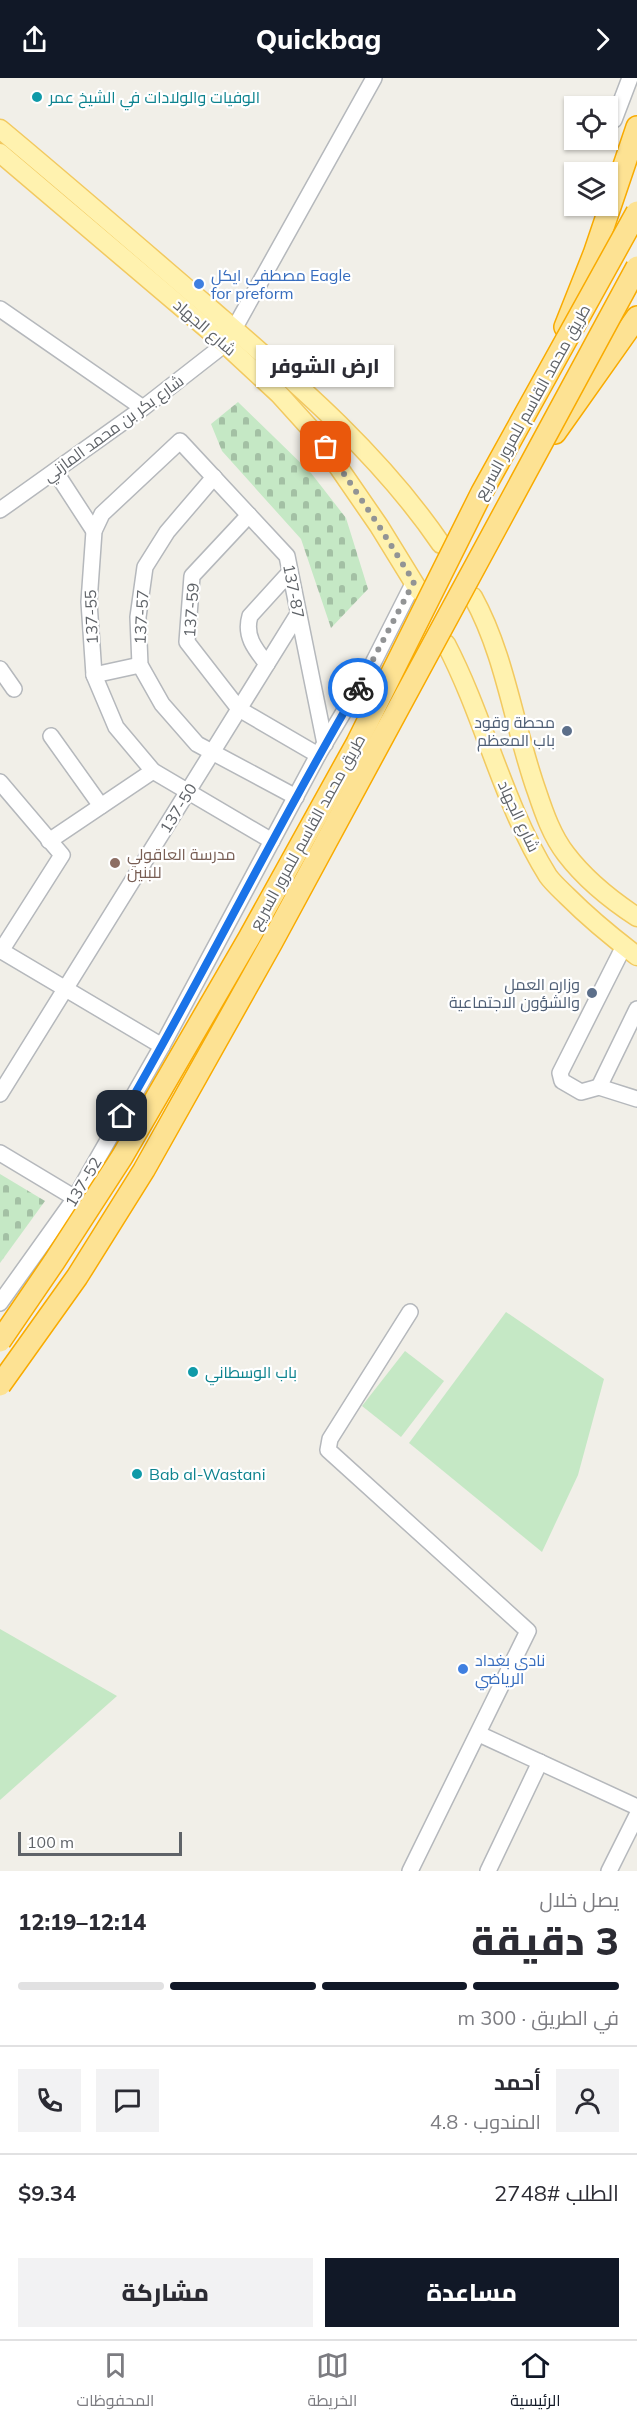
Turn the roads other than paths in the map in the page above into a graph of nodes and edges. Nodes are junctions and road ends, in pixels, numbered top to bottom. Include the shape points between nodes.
1 (374, 78) edge
2 (630, 78) edge
3 (618, 110) edge
4 (637, 128) edge
5 (0, 129) edge
6 (0, 153) edge
7 (637, 212) edge
8 (637, 267) edge
9 (0, 309) edge
10 (637, 317) edge
11 (229, 337) junction
12 (549, 371) junction
13 (143, 408) junction
14 (180, 441) joint
15 (374, 463) junction
16 (531, 467) junction
17 (55, 471) junction
18 (214, 477) junction
19 (351, 485) junction
20 (0, 510) edge
21 (249, 515) junction
22 (94, 531) junction
23 (441, 544) dead end
24 (290, 572) junction
25 (416, 586) joint
26 (473, 597) dead end
27 (298, 614) junction
28 (447, 644) dead end
29 (267, 664) junction
30 (140, 665) junction
31 (0, 669) edge
32 (94, 675) junction
33 (14, 689) dead end
34 (239, 709) junction
35 (51, 736) dead end
36 (322, 750) junction
37 (211, 753) junction
38 (523, 753) junction
39 (493, 761) junction
40 (153, 771) junction
41 (0, 782) edge
42 (187, 792) junction
43 (296, 797) junction
44 (101, 806) junction
45 (49, 841) junction
46 (272, 841) junction
47 (637, 917) edge
48 (0, 951) edge
49 (631, 951) edge
50 (65, 989) junction
51 (637, 1009) edge
52 (162, 1046) junction
53 (599, 1087) junction
54 (0, 1094) edge
55 (637, 1099) edge
56 (0, 1153) edge
57 (75, 1198) junction
58 (0, 1303) edge
59 (410, 1312) dead end
60 (0, 1341) edge
61 (0, 1385) edge
62 (479, 1734) junction
63 (540, 1762) junction
64 (637, 1808) edge
65 (637, 1815) edge
66 (410, 1871) edge
67 (488, 1871) edge
68 (609, 1871) edge

1 - 11 street
2 - 3 street
4 - 12 highway, bridge
5 - 11 main road, شارع الجهاد
6 - 11 main road, شارع الجهاد
7 - 12 highway, طريق محمد القاسم للمرور السريع, bridge
8 - 16 highway, طريق محمد القاسم للمرور السريع, bridge
9 - 13 street
10 - 16 highway, bridge
11 - 13 street, شارع بكر بن محمد المازني
11 - 15 main road, شارع الجهاد via 336,420
11 - 19 main road, شارع الجهاد via 317,436
12 - 60 highway, طريق محمد القاسم للمرور السريع, bridge via 482,492 357,743 249,938 122,1157
13 - 17 street, شارع بكر بن محمد المازني
14 - 18 street, 137-87
14 - 22 street, 137-55 via 102,514
15 - 19 main road via 371,481 362,486
15 - 23 main road, شارع الجهاد via 405,495
16 - 61 highway, طريق محمد القاسم للمرور السريع, bridge via 144,1170 77,1277
17 - 20 street, شارع بكر بن محمد المازني
17 - 22 street
18 - 21 street, 137-87
18 - 30 street, 137-57 via 167,532 145,567 138,617
19 - 25 main road, شارع الجهاد
21 - 24 street, 137-87 via 287,556
21 - 34 street, 137-59 via 192,576 187,642
22 - 32 street, 137-55 via 89,602
24 - 27 street, 137-87
24 - 29 street via 248,621 249,638
25 - 36 street, 137-52
26 - 38 main road, شارع الجهاد via 507,687
27 - 29 street, 137-50
27 - 36 street, 137-87
28 - 39 main road, شارع الجهاد via 474,703
29 - 34 street, 137-50
30 - 32 street
30 - 37 street, 137-57 via 162,704 196,744
31 - 33 street
32 - 40 street, 137-55 via 116,727
34 - 36 street
34 - 37 street, 137-50
35 - 44 street
36 - 43 street, 137-52
37 - 42 street, 137-50
37 - 43 street, 137-57
38 - 39 main road via 515,745 507,744 496,750
38 - 47 main road, شارع الجهاد via 546,819 566,854 608,898
39 - 49 main road, شارع الجهاد via 549,878 597,927
40 - 42 street, 137-55
40 - 44 street
41 - 45 street
42 - 46 street, 137-55
42 - 50 street, 137-50
43 - 46 street, 137-52
44 - 45 street
45 - 48 street via 62,855
46 - 52 street, 137-52
48 - 50 street
49 - 53 street via 560,1073 562,1081 581,1092
50 - 52 street
50 - 54 street, 137-50
51 - 53 street
52 - 57 street, 137-52
53 - 55 street
56 - 57 street
57 - 58 street, 137-52
59 - 62 street via 330,1439 328,1450 528,1631
62 - 63 street
62 - 66 street
63 - 64 street
63 - 67 street
65 - 68 street

